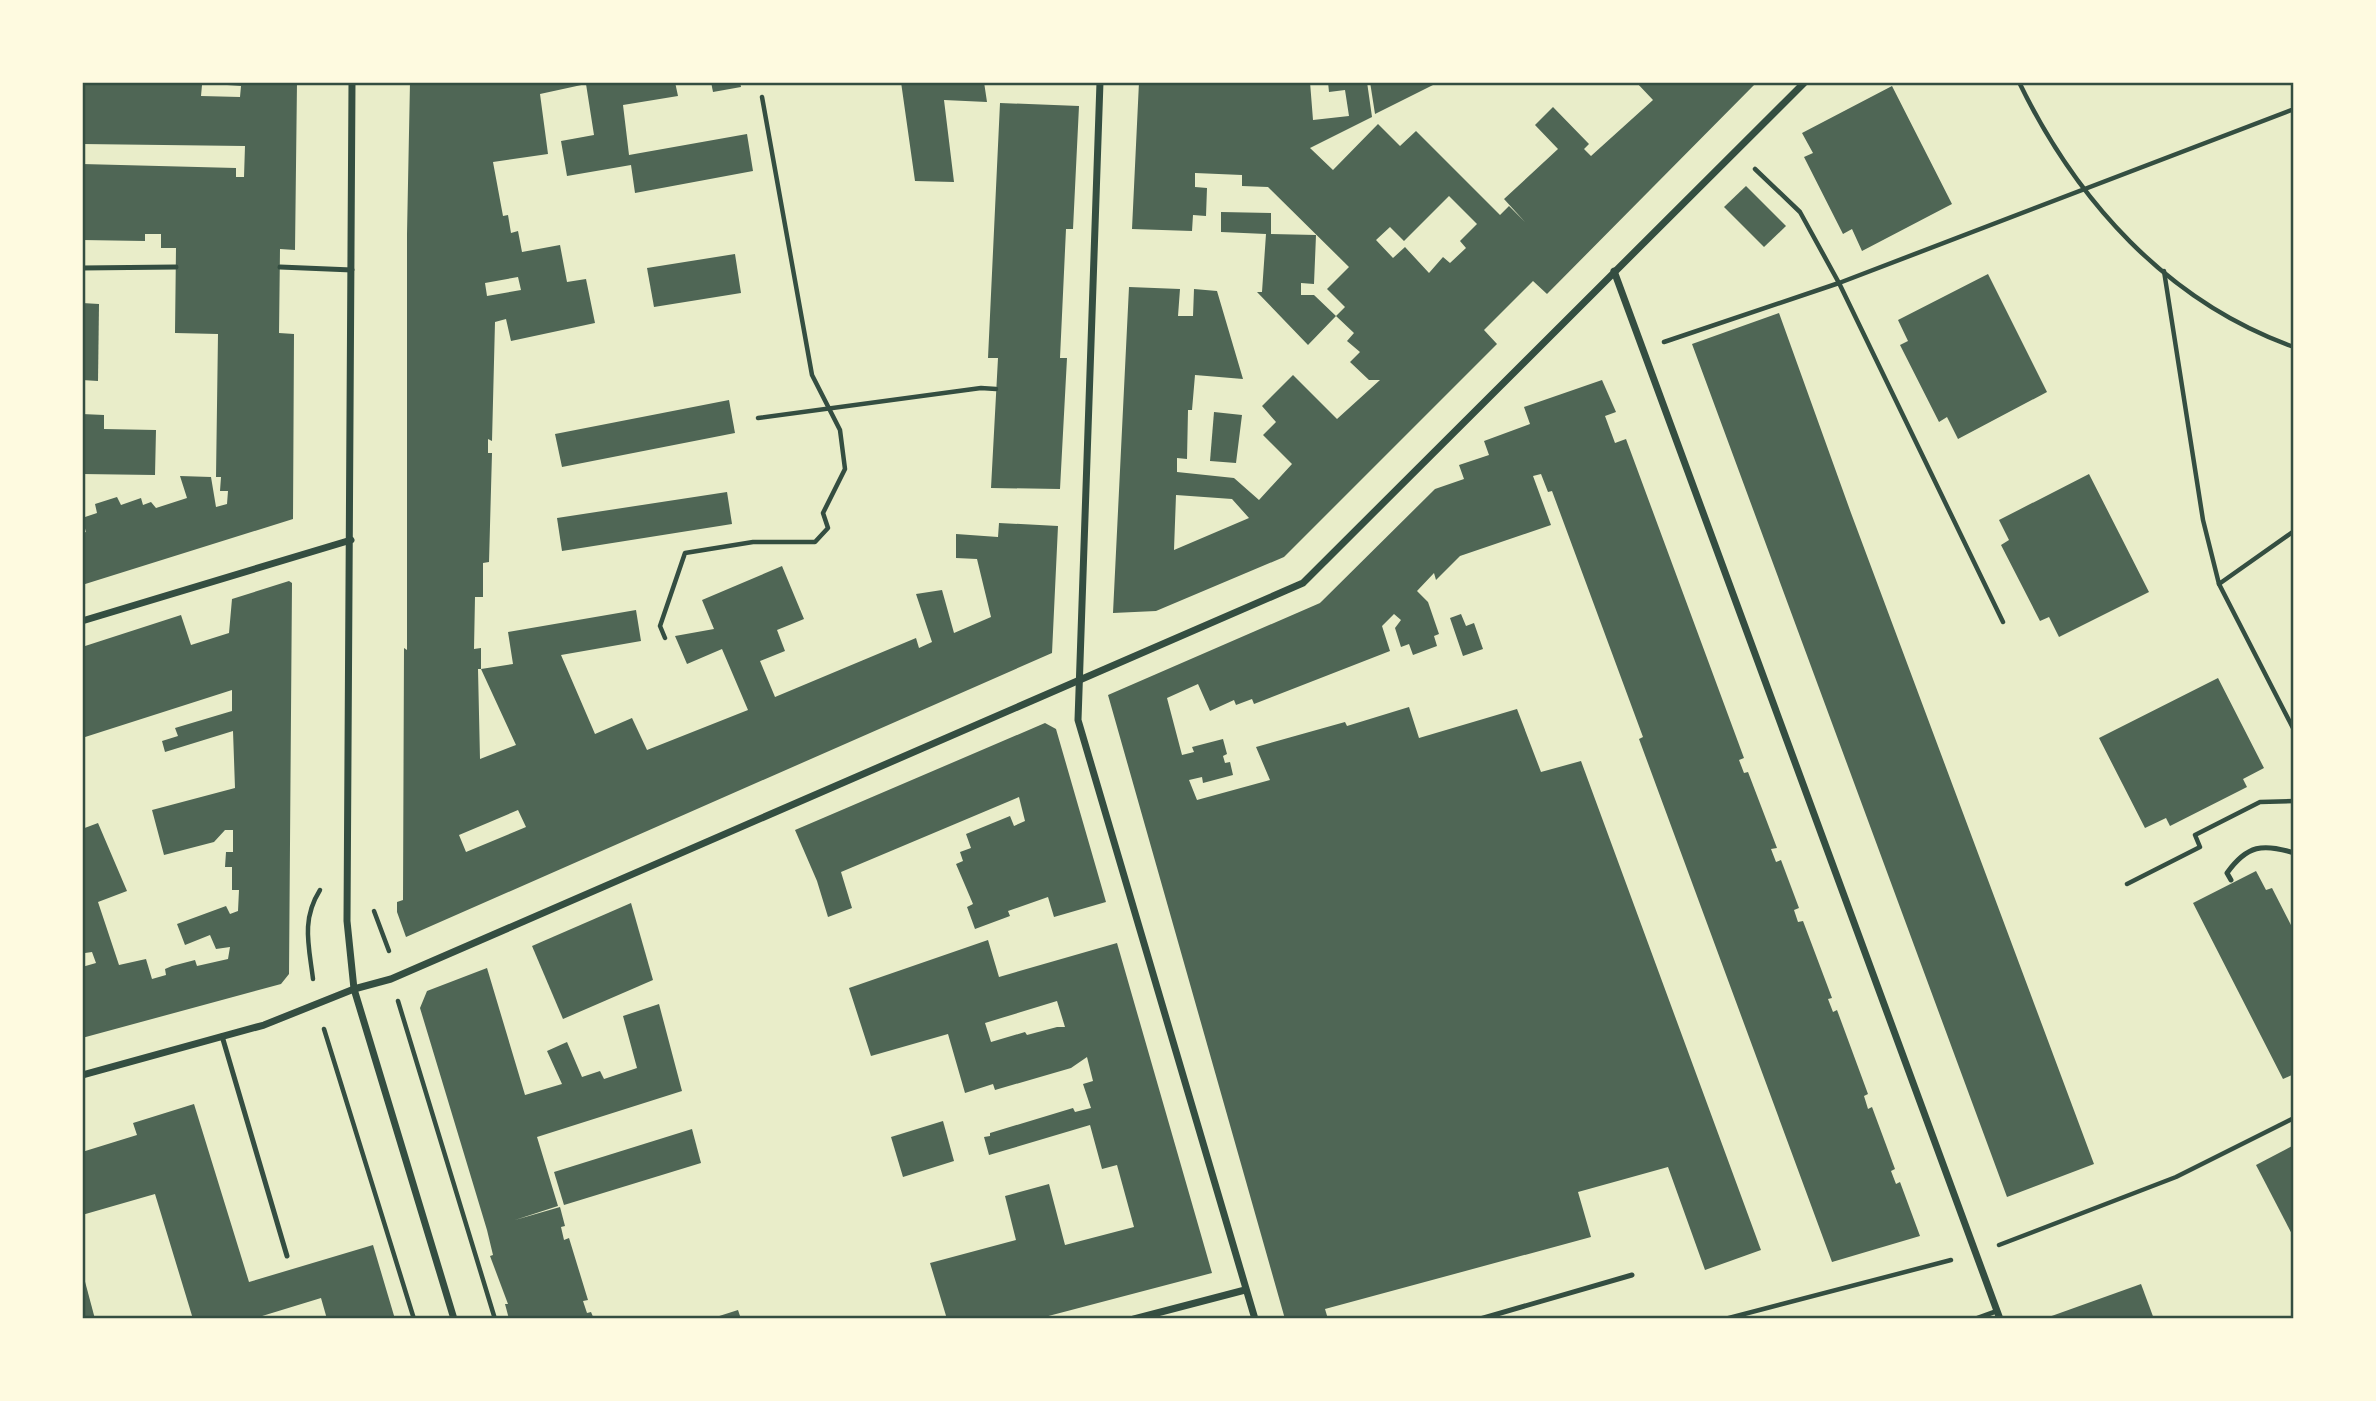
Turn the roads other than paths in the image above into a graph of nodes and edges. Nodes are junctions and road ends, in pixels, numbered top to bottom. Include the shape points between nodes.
1 (352, 82) edge
2 (1100, 82) edge
3 (1805, 82) edge
4 (176, 267) dead end
5 (280, 267) dead end
6 (82, 268) edge
7 (352, 270) junction
8 (1614, 271) junction
9 (351, 540) junction
10 (82, 621) edge
11 (1079, 679) junction
12 (2294, 853) edge
13 (2231, 880) dead end
14 (354, 989) junction
15 (222, 1036) junction
16 (82, 1075) edge
17 (287, 1256) dead end
18 (1632, 1275) dead end
19 (1245, 1290) junction
20 (1998, 1315) edge
21 (454, 1319) edge
22 (1134, 1319) edge
23 (1255, 1319) edge
24 (1480, 1319) edge
25 (1975, 1319) edge

1 - 7 street
2 - 11 street
3 - 8 street
4 - 6 lane
5 - 7 lane
7 - 9 street
8 - 11 street via 1303,583
8 - 20 street
9 - 10 street
9 - 14 street via 346,917
11 - 14 street via 391,979
11 - 19 street via 1078,720
12 - 13 lane via 2270,845 2259,848 2235,861 2227,873
14 - 15 street via 264,1025
14 - 21 street
15 - 16 street
15 - 17 lane
18 - 24 lane
19 - 22 street
19 - 23 street
20 - 25 lane

